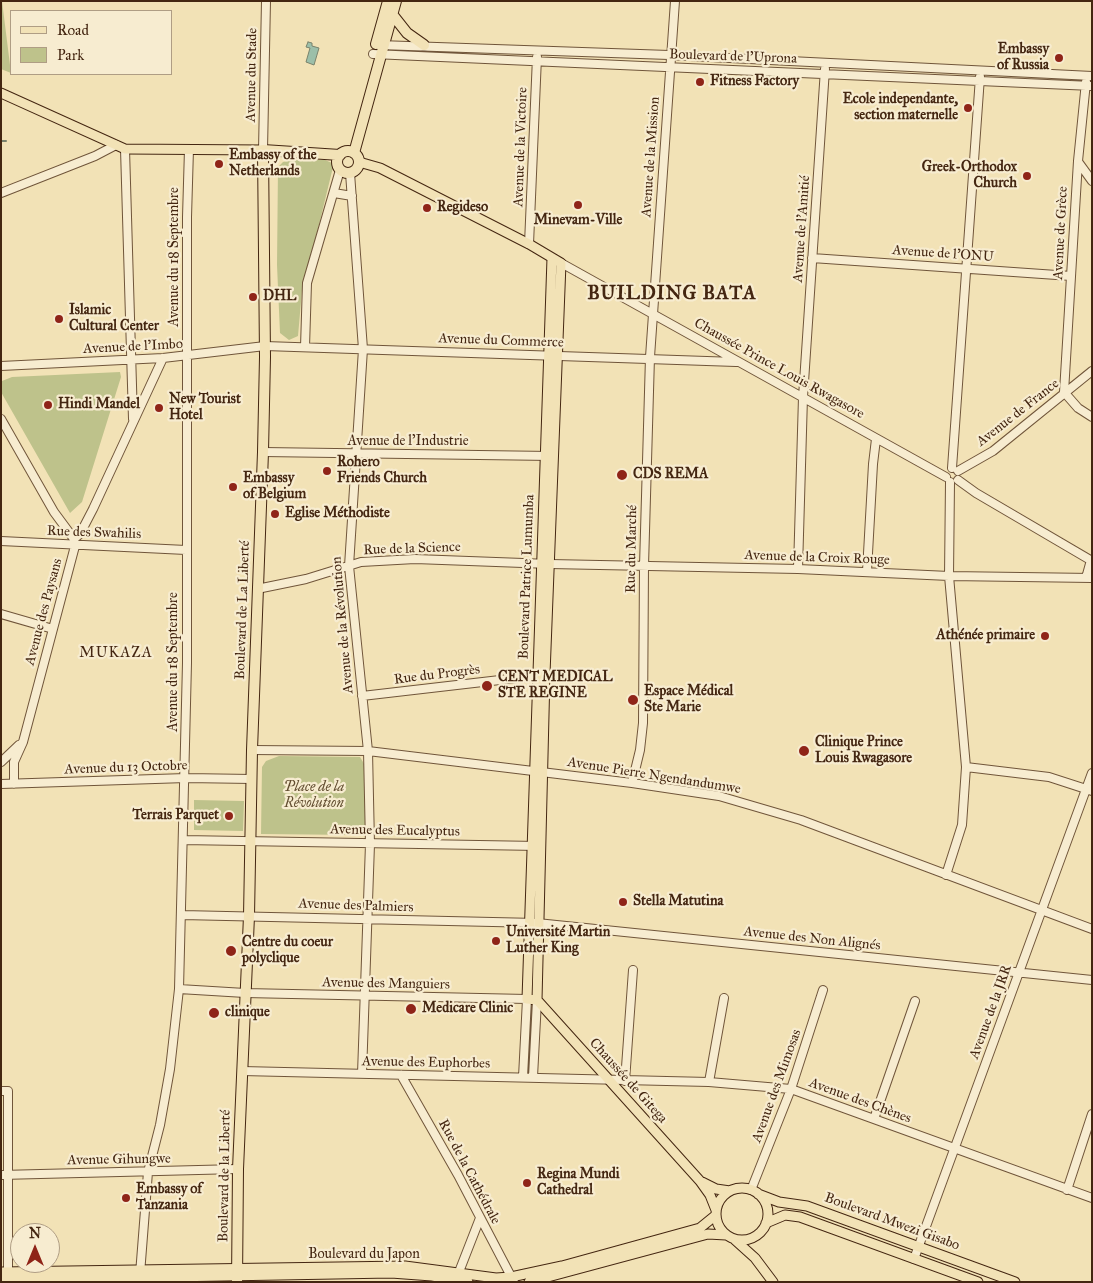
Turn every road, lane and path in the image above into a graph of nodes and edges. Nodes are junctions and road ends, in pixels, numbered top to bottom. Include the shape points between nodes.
1 (266, 1) edge
2 (388, 1) edge
3 (396, 1) edge
4 (675, 1) edge
5 (392, 14) junction
6 (411, 45) junction
7 (424, 45) junction
8 (378, 49) junction
9 (537, 50) junction
10 (411, 55) junction
11 (669, 55) junction
12 (537, 61) junction
13 (825, 62) junction
14 (669, 66) junction
15 (980, 70) junction
16 (824, 73) junction
17 (1090, 75) edge
18 (980, 81) junction
19 (1088, 86) edge
20 (1, 93) edge
21 (116, 145) junction
22 (125, 149) junction
23 (189, 150) junction
24 (263, 150) junction
25 (350, 155) junction
26 (1078, 161) junction
27 (345, 172) junction
28 (1092, 181) edge
29 (1, 192) edge
30 (334, 193) junction
31 (352, 196) junction
32 (529, 244) junction
33 (552, 258) junction
34 (812, 258) junction
35 (561, 263) junction
36 (965, 269) junction
37 (1071, 276) junction
38 (653, 315) junction
39 (265, 346) junction
40 (305, 347) junction
41 (363, 349) junction
42 (188, 356) junction
43 (552, 356) junction
44 (650, 357) junction
45 (163, 358) junction
46 (130, 360) junction
47 (736, 362) junction
48 (1, 366) edge
49 (1092, 371) edge
50 (1064, 392) junction
51 (803, 397) junction
52 (1092, 417) edge
53 (133, 418) junction
54 (1, 419) edge
55 (876, 439) junction
56 (263, 452) junction
57 (356, 455) junction
58 (549, 456) junction
59 (955, 470) junction
60 (951, 480) junction
61 (1, 541) edge
62 (74, 543) junction
63 (186, 550) junction
64 (1091, 560) edge
65 (546, 564) junction
66 (349, 566) junction
67 (644, 566) junction
68 (798, 568) junction
69 (867, 572) junction
70 (949, 576) junction
71 (1089, 578) edge
72 (257, 589) junction
73 (1, 614) edge
74 (52, 629) junction
75 (540, 675) junction
76 (362, 696) junction
77 (23, 742) junction
78 (252, 750) junction
79 (368, 751) junction
80 (1, 762) edge
81 (966, 767) junction
82 (538, 771) junction
83 (1092, 773) edge
84 (186, 778) junction
85 (252, 779) junction
86 (632, 783) junction
87 (1, 784) edge
88 (14, 784) junction
89 (1089, 789) edge
90 (251, 839) junction
91 (183, 840) junction
92 (370, 844) junction
93 (535, 846) junction
94 (946, 875) junction
95 (1042, 909) junction
96 (182, 915) junction
97 (250, 916) junction
98 (368, 919) junction
99 (533, 923) junction
100 (1092, 929) edge
101 (633, 970) dead end
102 (1018, 973) junction
103 (1092, 980) edge
104 (179, 989) junction
105 (823, 990) dead end
106 (246, 993) junction
107 (365, 996) junction
108 (724, 998) dead end
109 (526, 999) junction
110 (537, 1000) junction
111 (915, 1001) dead end
112 (242, 1071) junction
113 (362, 1074) junction
114 (401, 1075) junction
115 (523, 1077) junction
116 (533, 1077) junction
117 (609, 1080) junction
118 (625, 1081) junction
119 (709, 1082) junction
120 (791, 1089) junction
121 (1, 1091) edge
122 (1092, 1114) edge
123 (874, 1119) junction
124 (956, 1149) junction
125 (238, 1169) junction
126 (148, 1172) junction
127 (5, 1175) edge
128 (700, 1181) junction
129 (1067, 1190) junction
130 (730, 1191) junction
131 (755, 1192) junction
132 (1092, 1198) edge
133 (716, 1212) junction
134 (480, 1218) junction
135 (766, 1223) junction
136 (729, 1236) junction
137 (756, 1236) junction
138 (919, 1246) junction
139 (628, 1252) junction
140 (755, 1258) junction
141 (914, 1259) junction
142 (140, 1269) junction
143 (237, 1276) edge
144 (5, 1277) edge
145 (457, 1277) junction
146 (140, 1280) edge
147 (512, 1280) edge
148 (468, 1282) edge
149 (529, 1282) edge
150 (774, 1282) edge
151 (978, 1282) edge
152 (1015, 1282) edge

1 - 24 street, Avenue du Stade
2 - 8 highway
3 - 5 highway
4 - 11 street, Avenue de la Mission
5 - 7 highway via 407,34
5 - 8 highway
6 - 7 street, Boulevard de l'Uprona
6 - 8 street, Boulevard de l'Uprona
6 - 10 street
7 - 9 street, Boulevard de l'Uprona
8 - 10 street, Boulevard de l'Uprona
8 - 25 highway
9 - 11 street, Boulevard de l'Uprona
9 - 12 street, Avenue de la Victoire
10 - 12 street, Boulevard de l'Uprona
11 - 13 street, Boulevard de l'Uprona
11 - 14 street, Avenue de la Mission
12 - 14 street, Boulevard de l'Uprona
12 - 32 street, Avenue de la Victoire
13 - 15 street, Boulevard de l'Uprona
13 - 16 street, Avenue de l'Amitié
14 - 16 street, Boulevard de l'Uprona
14 - 38 street, Avenue de la Mission
15 - 17 street, Boulevard de l'Uprona
15 - 18 street
16 - 18 street, Boulevard de l'Uprona
16 - 34 street, Avenue de l'Amitié
17 - 19 street, Avenue de Grèce
18 - 19 street, Boulevard de l'Uprona
18 - 36 street
19 - 26 street, Avenue de Grèce
20 - 21 main road
21 - 22 main road
21 - 29 street via 89,159
22 - 23 main road
22 - 46 street
23 - 24 main road
23 - 42 street, Avenue du 18 Septembre
24 - 25 highway
24 - 39 highway, Boulevard de La Liberté
25 - 27 highway via 337,164
25 - 27 highway via 356,170
25 - 32 main road, Chaussée Prince Louis Rwagasore
26 - 28 street
26 - 37 street, Avenue de Grèce
27 - 30 street
27 - 31 street, Avenue de la Révolution
30 - 31 street
30 - 40 street via 307,283
31 - 41 street, Avenue de la Révolution
32 - 33 main road, Chaussée Prince Louis Rwagasore
33 - 35 main road, Chaussée Prince Louis Rwagasore
33 - 43 main road, Boulevard Patrice Lumumba
34 - 36 street, Avenue de l'ONU
34 - 51 street, Avenue de l'Amitié
35 - 38 street, Chaussée Prince Louis Rwagasore
35 - 43 main road, Boulevard Patrice Lumumba
36 - 37 street, Avenue de l'ONU
36 - 59 street
37 - 50 street, Avenue de Grèce
38 - 44 street, Rue du Marché
38 - 47 street, Chaussée Prince Louis Rwagasore
39 - 40 street, Avenue du Commerce
39 - 42 street, Avenue de l'Imbo
39 - 56 highway, Boulevard de La Liberté
40 - 41 street, Avenue du Commerce
41 - 43 street, Avenue du Commerce
41 - 57 street, Avenue de la Révolution
42 - 45 street, Avenue de l'Imbo
42 - 63 street, Avenue du 18 Septembre
43 - 44 street, Avenue du Commerce
43 - 58 main road, Boulevard Patrice Lumumba
44 - 47 street, Avenue du Commerce
44 - 67 street, Rue du Marché
45 - 46 street, Avenue de l'Imbo
45 - 53 street, Avenue des Paysans
46 - 48 street, Avenue de l'Imbo
46 - 53 street
47 - 51 street, Chaussée Prince Louis Rwagasore
49 - 50 street, Avenue de France
50 - 52 street via 1078,408
50 - 59 street, Avenue de France via 993,450
51 - 55 street, Chaussée Prince Louis Rwagasore
51 - 68 street, Avenue de l'Amitié
53 - 62 street, Avenue des Paysans via 93,509
54 - 62 street
55 - 60 street, Chaussée Prince Louis Rwagasore
55 - 69 street
56 - 57 street, Avenue de l'Industrie
56 - 72 highway, Boulevard de La Liberté
57 - 58 street, Avenue de l'Industrie
57 - 66 street, Avenue de la Révolution
58 - 65 main road, Boulevard Patrice Lumumba
59 - 60 street via 960,475
59 - 60 street via 948,470
60 - 64 street, Chaussée Prince Louis Rwagasore
60 - 70 street
61 - 62 street, Rue des Swahilis
62 - 63 street, Rue des Swahilis
62 - 74 street, Avenue des Paysans
63 - 84 street, Avenue du 18 Septembre
64 - 71 street
65 - 66 street, Rue de la Science via 415,559 361,562
65 - 67 street, Avenue de la Croix Rouge
65 - 75 main road, Boulevard Patrice Lumumba
66 - 72 street, Rue de la Science
66 - 76 street, Avenue de la Révolution
67 - 68 street, Avenue de la Croix Rouge
67 - 86 street, Rue du Marché via 643,723
68 - 69 street, Avenue de la Croix Rouge
69 - 70 street, Avenue de la Croix Rouge
70 - 71 street, Avenue de la Croix Rouge
70 - 81 street
72 - 78 highway, Boulevard de La Liberté
73 - 74 street
74 - 77 street, Avenue des Paysans
75 - 76 street, Rue du Progrès
75 - 82 main road, Boulevard Patrice Lumumba
76 - 79 street, Avenue de la Révolution
77 - 80 street
77 - 88 street, Avenue des Paysans via 14,762
78 - 79 street, Avenue Pierre Ngendandumwe
78 - 85 highway, Boulevard de La Liberté
79 - 82 street, Avenue Pierre Ngendandumwe
79 - 92 street, Avenue de la Révolution
81 - 89 street via 1049,777
81 - 94 street via 962,825
82 - 86 street, Avenue Pierre Ngendandumwe
82 - 93 main road, Boulevard Patrice Lumumba
83 - 89 street, Avenue de la JRR
84 - 85 street, Avenue du 13 Octobre
84 - 88 street, Avenue du 13 Octobre
84 - 91 street, Avenue du 18 Septembre
85 - 90 highway, Boulevard de La Liberté
86 - 94 street, Avenue Pierre Ngendandumwe via 719,796 790,816
87 - 88 street, Avenue du 13 Octobre
89 - 95 street, Avenue de la JRR
90 - 91 street, Avenue des Eucalyptus
90 - 92 street, Avenue des Eucalyptus
90 - 97 highway, Boulevard de La Liberté
91 - 96 street, Avenue du 18 Septembre
92 - 93 street, Avenue des Eucalyptus
92 - 98 street, Avenue de la Révolution
93 - 99 main road, Boulevard Patrice Lumumba
94 - 95 street, Avenue Pierre Ngendandumwe
95 - 100 street, Avenue Pierre Ngendandumwe
95 - 102 street, Avenue de la JRR
96 - 97 street, Avenue des Palmiers
96 - 104 street, Avenue du 18 Septembre
97 - 98 street, Avenue des Palmiers
97 - 106 highway, Boulevard de La Liberté
98 - 99 street, Avenue des Palmiers
98 - 107 street, Avenue de la Révolution
99 - 102 street, Avenue des Non Alignés
99 - 109 main road, Boulevard Patrice Lumumba
99 - 110 main road, Boulevard Patrice Lumumba
101 - 118 street
102 - 103 street, Avenue des Non Alignés
102 - 124 street, Avenue de la JRR
104 - 106 street, Avenue des Manguiers
104 - 126 street, Avenue du 18 Septembre via 170,1069
105 - 120 street, Avenue des Mimosas
106 - 107 street, Avenue des Manguiers
106 - 112 highway, Boulevard de La Liberté
107 - 109 street, Avenue des Manguiers
107 - 113 street, Avenue de la Révolution
108 - 119 street
109 - 110 main road
109 - 115 street, Boulevard Patrice Lumumba
110 - 116 street, Boulevard Patrice Lumumba
110 - 117 main road, Chaussée de Gitega
111 - 123 street
112 - 113 street, Avenue des Euphorbes
112 - 125 highway, Boulevard de la Liberté
113 - 114 street, Avenue des Euphorbes
114 - 115 street, Avenue des Euphorbes
114 - 134 street, Rue de la Cathédrale
115 - 116 street, Avenue des Euphorbes
116 - 117 street, Avenue des Euphorbes
117 - 118 street, Avenue des Chènes
117 - 128 main road, Chaussée de Gitega
118 - 119 street, Avenue des Chènes
119 - 120 street, Avenue des Chènes
120 - 123 street, Avenue des Chènes
120 - 131 street, Avenue des Mimosas
121 - 127 street via 8,1091
122 - 129 street
123 - 124 street, Avenue des Chènes
124 - 129 street, Avenue des Chènes
124 - 138 street, Avenue de la JRR
125 - 126 street, Avenue Gihungwe
125 - 143 highway, Boulevard de la Liberté
126 - 127 street, Avenue Gihungwe
126 - 142 street, Avenue du 18 Septembre
127 - 144 street
128 - 130 main road, Chaussée de Gitega via 716,1189
128 - 133 main road, Chaussée de Gitega
129 - 132 street, Avenue des Chènes
130 - 131 main road
130 - 133 main road via 719,1202
131 - 135 main road via 768,1211
131 - 138 main road, Boulevard Mwezi Gisabo via 779,1202 807,1206
133 - 136 main road via 719,1226
133 - 139 main road, Boulevard du Japon via 700,1228
134 - 145 street
134 - 147 street, Rue de la Cathédrale
135 - 137 main road
135 - 141 main road, Boulevard Mwezi Gisabo via 792,1215
136 - 137 main road via 744,1240
136 - 139 main road, Boulevard du Japon via 708,1234
136 - 140 main road
137 - 140 main road
138 - 141 street, Avenue de la JRR
138 - 152 main road, Boulevard Mwezi Gisabo
139 - 147 main road, Boulevard du Japon
139 - 149 main road, Boulevard du Japon
140 - 150 main road
141 - 151 main road, Boulevard Mwezi Gisabo
142 - 143 main road, Boulevard du Japon
142 - 144 main road, Boulevard du Japon
142 - 146 street, Avenue du 18 Septembre
143 - 145 main road, Boulevard du Japon via 418,1267
143 - 146 main road, Boulevard du Japon
144 - 146 main road, Boulevard du Japon
145 - 147 main road, Boulevard du Japon
145 - 148 main road, Boulevard du Japon

